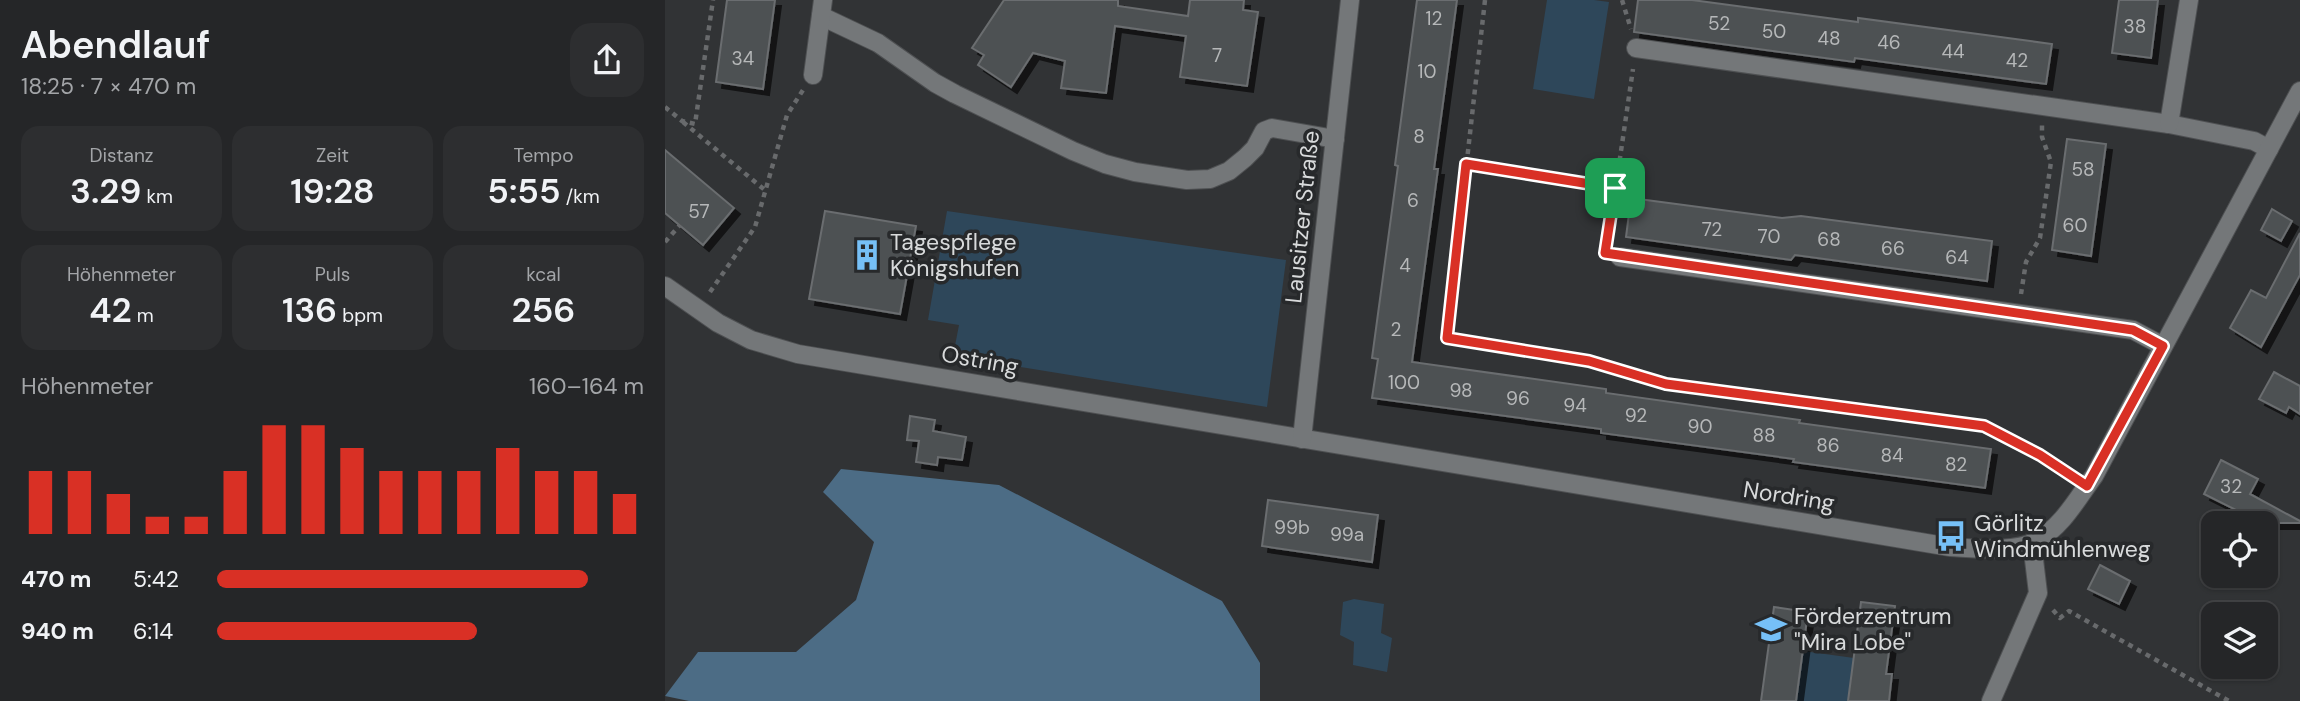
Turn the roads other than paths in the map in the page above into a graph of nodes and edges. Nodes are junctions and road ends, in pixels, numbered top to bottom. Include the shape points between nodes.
1 (1350, 0) edge
2 (2189, 0) edge
3 (822, 8) edge
4 (1636, 48) road end
5 (813, 75) road end
6 (2300, 92) edge
7 (2169, 124) junction
8 (1335, 139) junction
9 (2269, 149) junction
10 (1621, 257) road end
11 (665, 286) edge
12 (2163, 346) junction
13 (1302, 439) junction
14 (2032, 543) junction
15 (1991, 701) edge

1 - 8 street, Lausitzer Straße
2 - 7 street
3 - 5 street
3 - 8 street via 955,94 1073,151 1135,172 1210,179 1230,171 1255,148 1264,131 1272,128
4 - 7 street
6 - 9 street
7 - 9 street via 2254,141
8 - 13 street, Lausitzer Straße
9 - 12 street
10 - 12 street via 2133,330
11 - 13 street, Ostring via 751,340 798,354
12 - 14 street via 2087,486 2056,525
13 - 14 street, Nordring via 1950,547 2004,548
14 - 15 street via 2038,593

